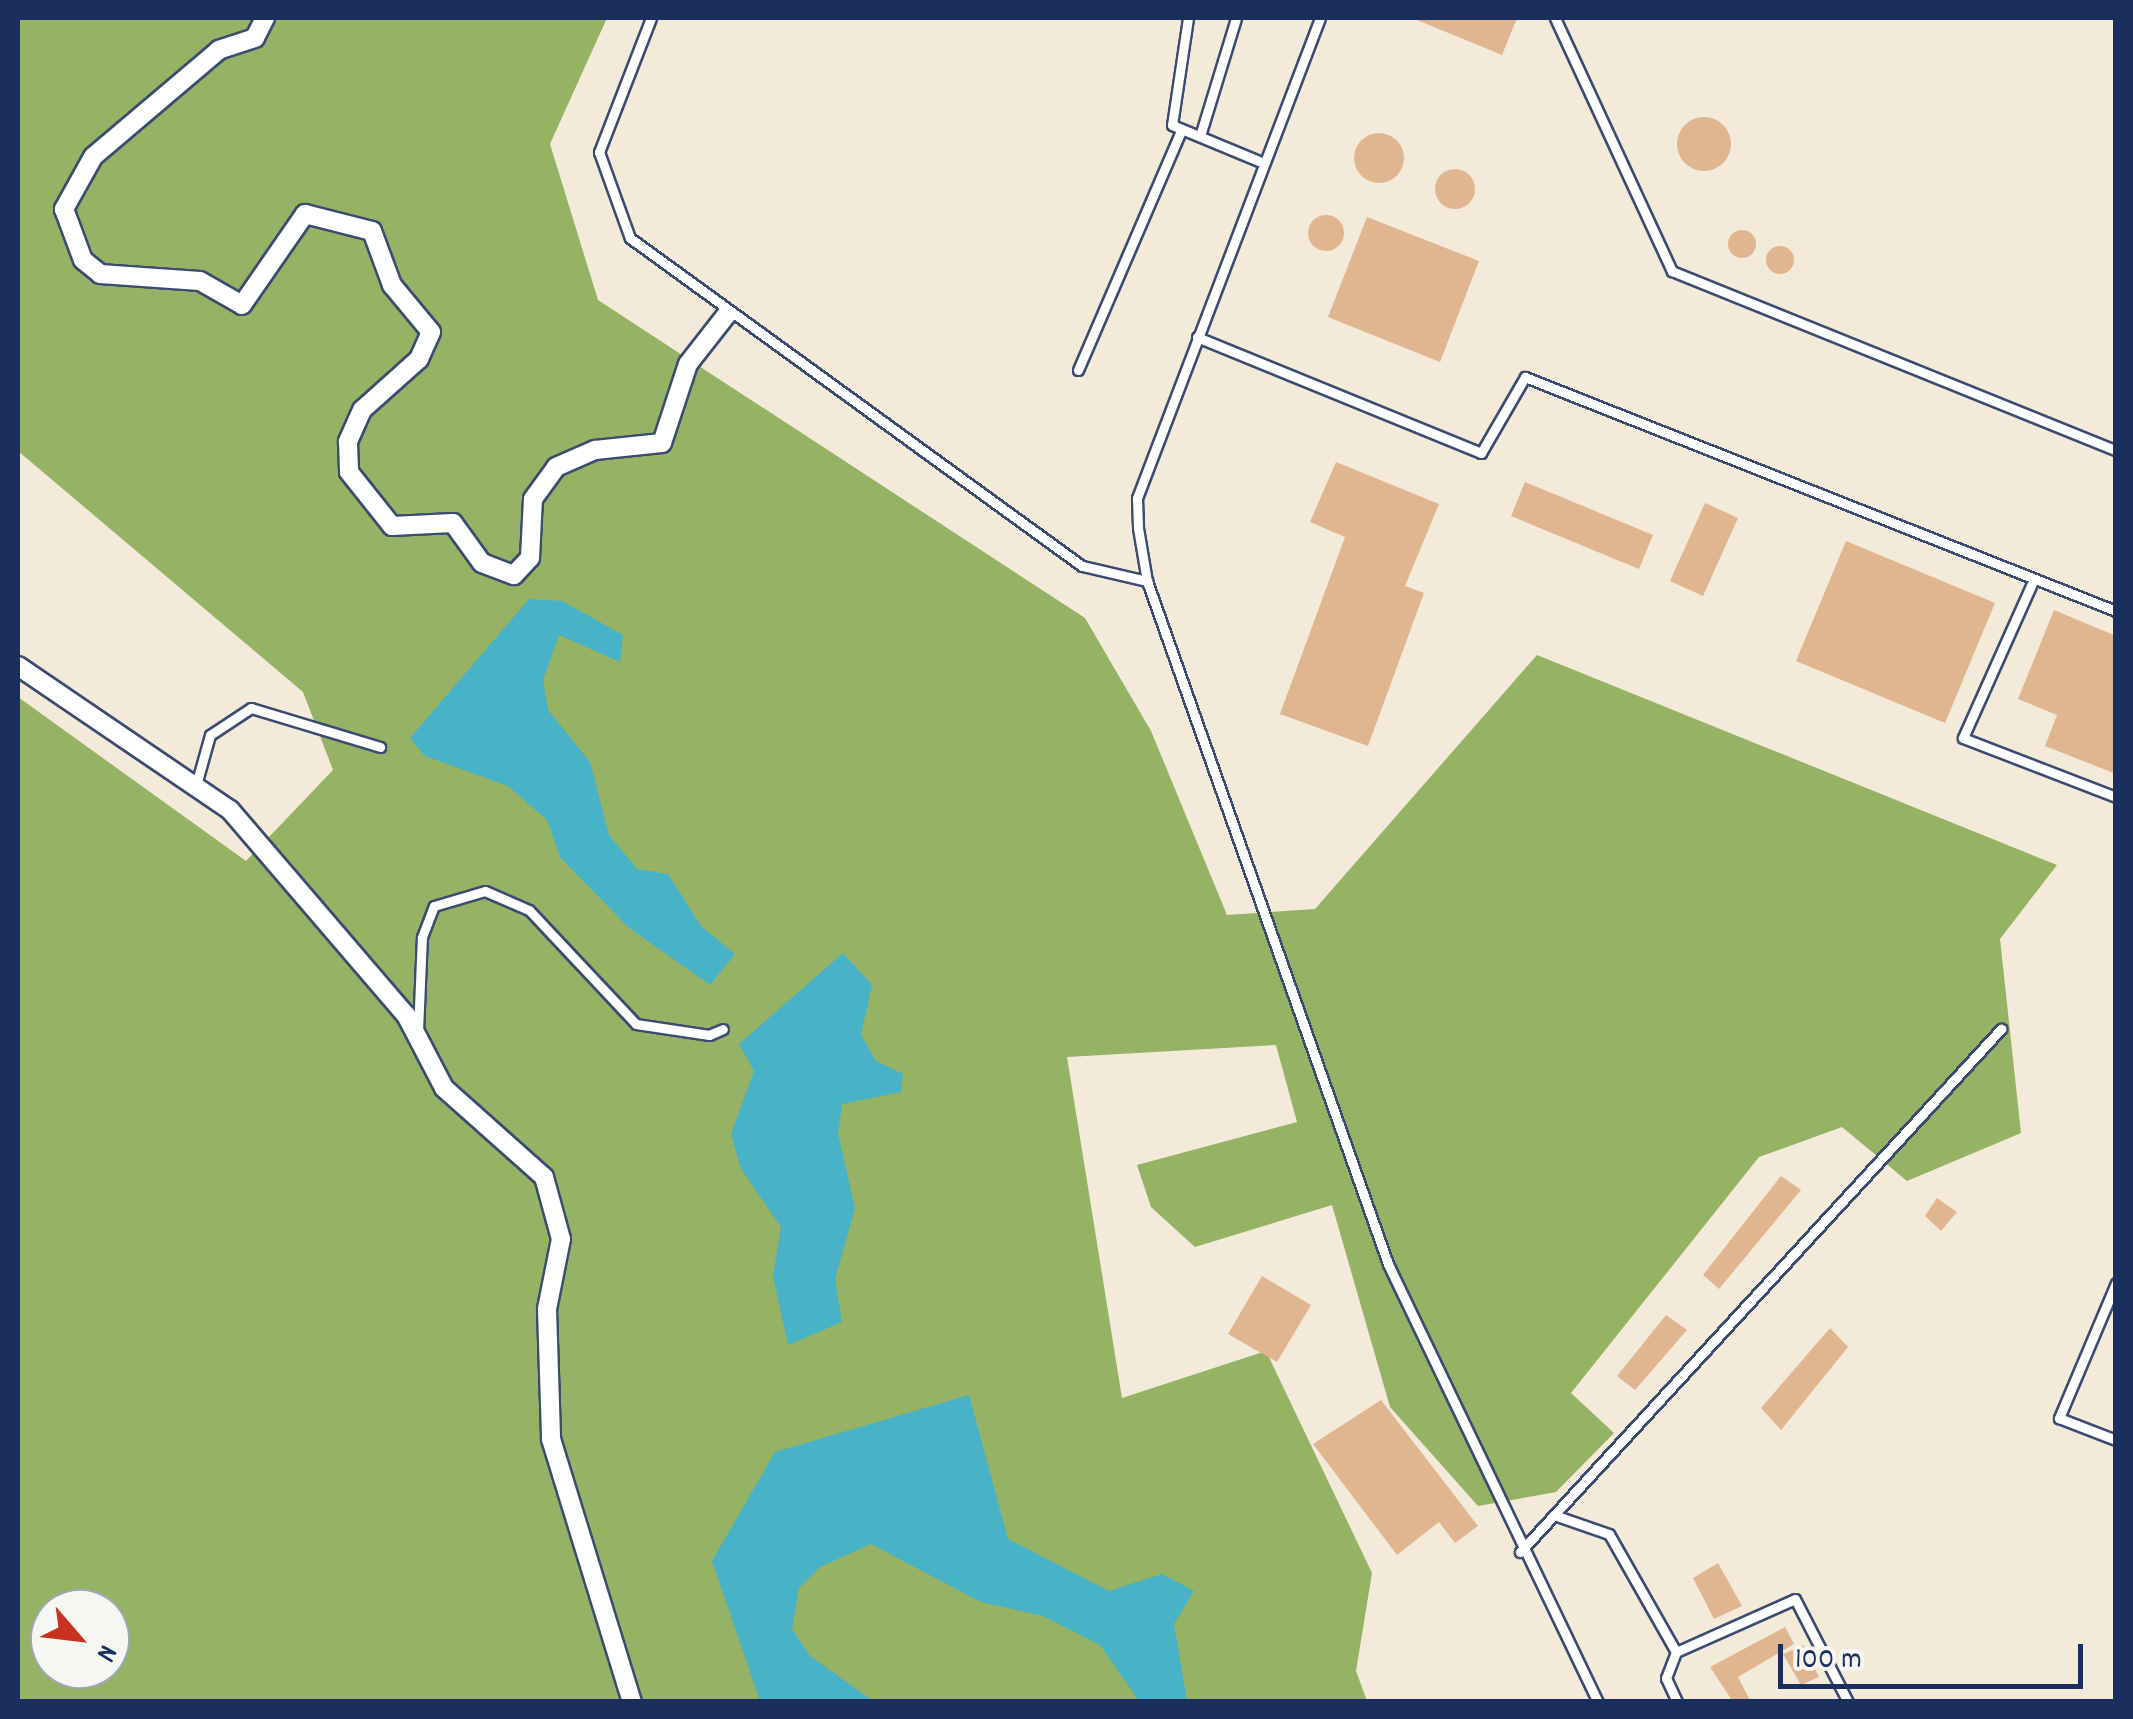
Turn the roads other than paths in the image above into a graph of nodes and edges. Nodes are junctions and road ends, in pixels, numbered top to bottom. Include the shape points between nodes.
1 (265, 18) edge
2 (651, 18) edge
3 (1188, 18) edge
4 (1236, 18) edge
5 (1320, 18) edge
6 (1554, 18) edge
7 (1182, 129) junction
8 (1200, 136) junction
9 (1259, 161) junction
10 (727, 314) junction
11 (1197, 337) junction
12 (1078, 370) dead end
13 (2116, 450) edge
14 (2034, 579) junction
15 (1147, 580) junction
16 (2116, 611) edge
17 (18, 666) edge
18 (380, 748) dead end
19 (196, 787) junction
20 (2116, 797) edge
21 (722, 1029) dead end
22 (2000, 1029) dead end
23 (418, 1039) junction
24 (2116, 1283) edge
25 (2116, 1440) edge
26 (1554, 1515) junction
27 (1520, 1552) junction
28 (1676, 1652) junction
29 (632, 1702) edge
30 (1598, 1702) edge
31 (1677, 1702) edge
32 (1848, 1702) edge

1 - 10 street via 254,38 218,50 93,157 64,209 83,260 100,274 200,282 242,305 305,214 372,232 392,285 427,316 431,332 419,359 362,410 348,442 348,472 392,526 452,523 482,563 514,575 530,558 533,499 556,467 595,450 662,443 688,364
2 - 10 lane via 599,152 601,177 630,238
3 - 7 lane via 1172,125
4 - 8 lane
5 - 9 lane
6 - 13 lane via 1672,271
7 - 8 lane
7 - 12 lane
8 - 9 lane
9 - 11 lane
10 - 15 lane via 1082,566
11 - 14 lane via 1481,453 1512,385 1525,377
11 - 15 lane via 1136,498
14 - 16 lane
14 - 20 lane via 1963,738
15 - 27 lane via 1388,1264
17 - 19 street
18 - 19 lane via 251,708 210,734
19 - 23 street via 230,810
21 - 23 lane via 708,1035 636,1024 530,910 486,891 434,906 422,937
22 - 26 lane
23 - 29 street via 444,1088 544,1177 558,1210 547,1309 550,1439
24 - 25 lane via 2059,1418
26 - 27 lane
26 - 28 lane via 1610,1534
27 - 30 lane
28 - 31 lane via 1666,1678
28 - 32 lane via 1794,1599

